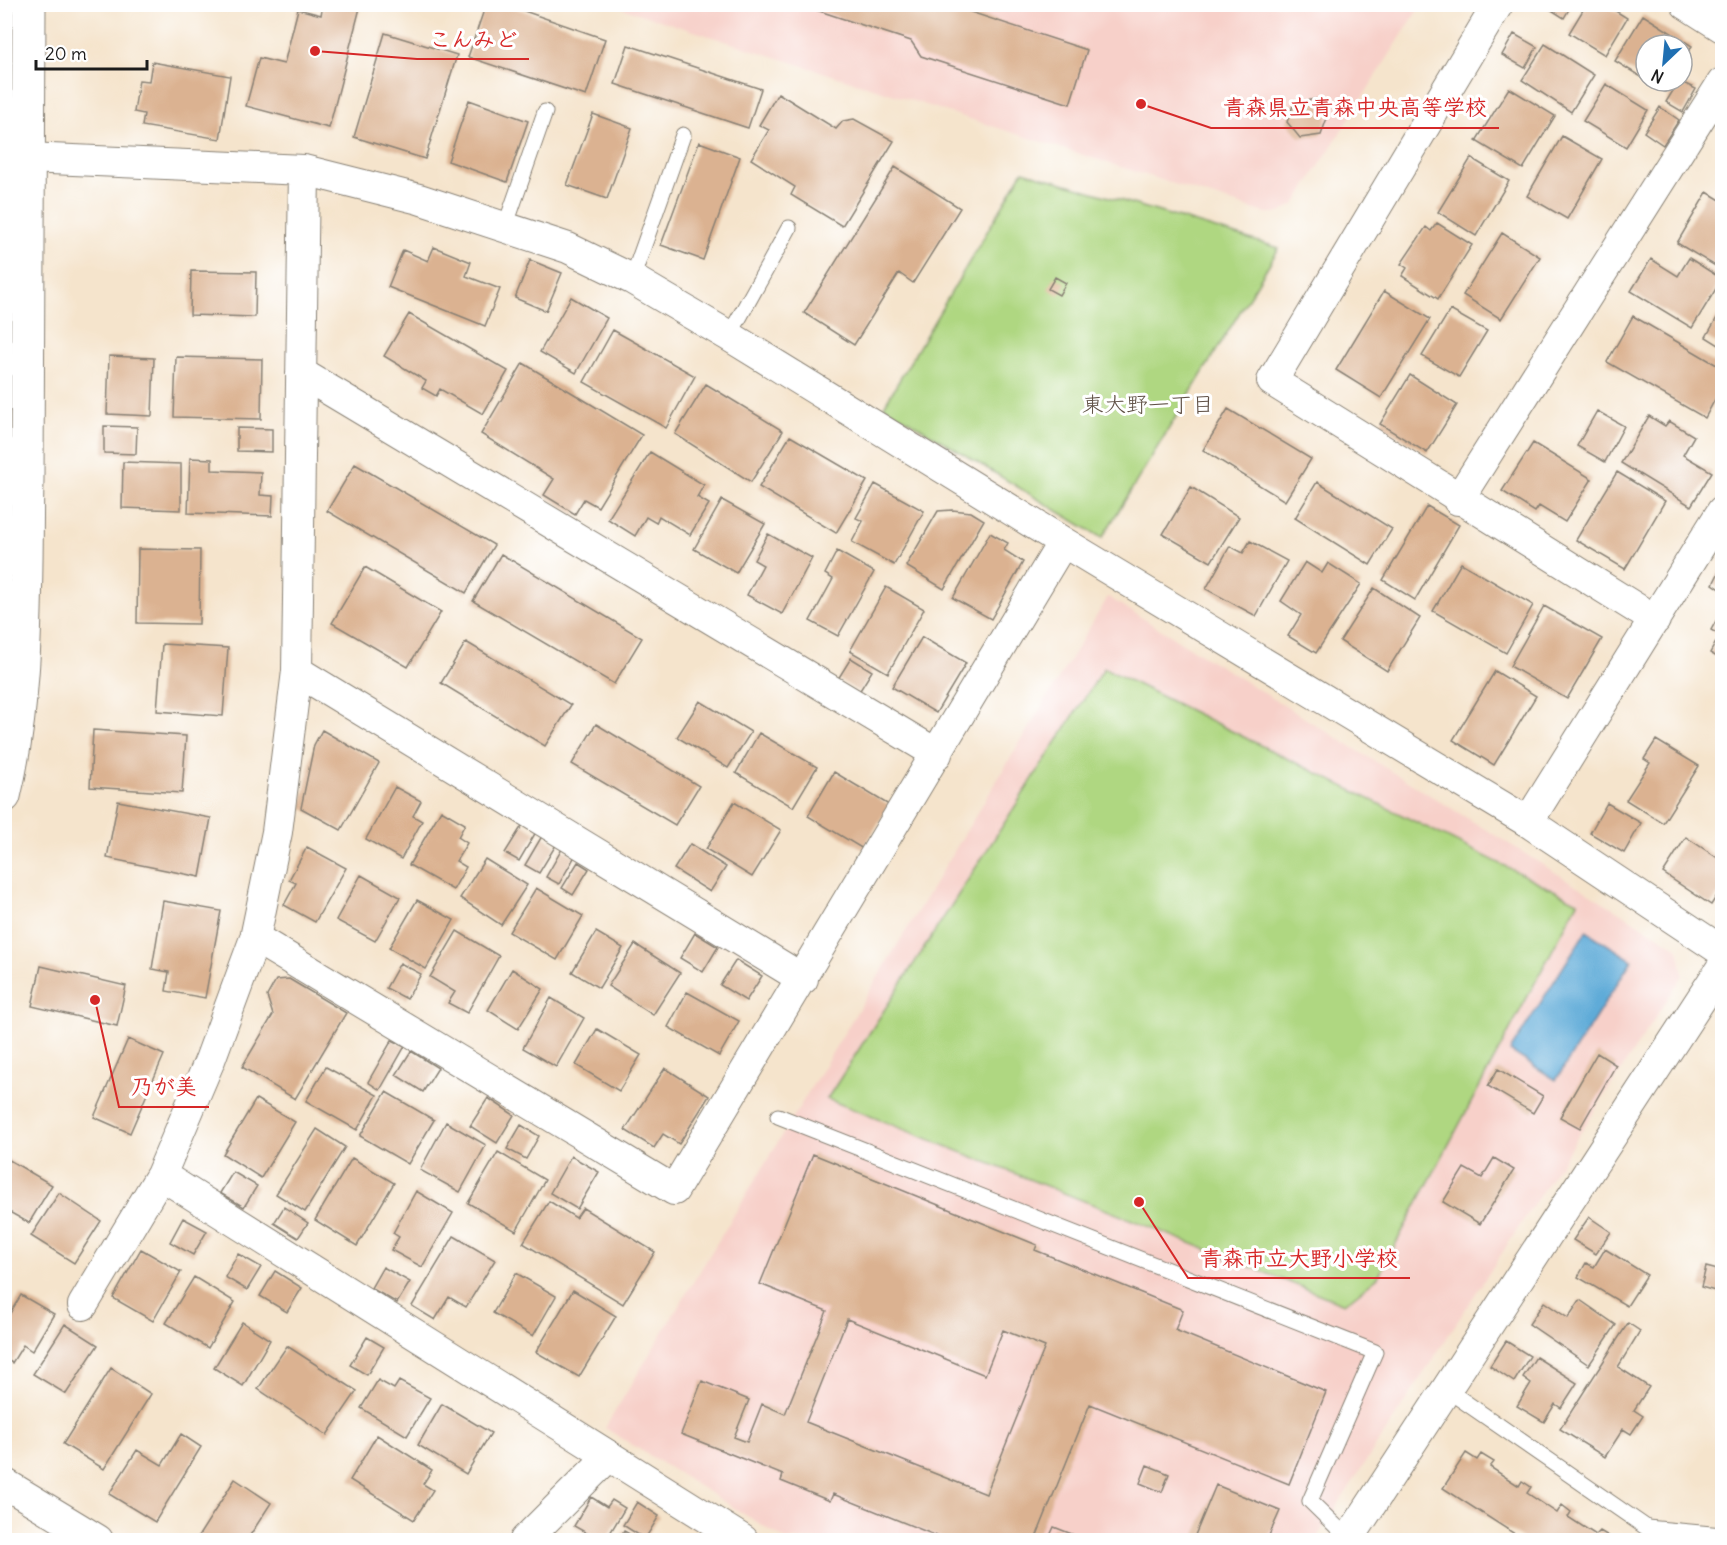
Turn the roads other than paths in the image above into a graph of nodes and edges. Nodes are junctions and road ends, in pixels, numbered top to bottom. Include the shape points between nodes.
1 (29, 4) edge
2 (1498, 4) edge
3 (1686, 4) edge
4 (1722, 27) edge
5 (1722, 82) edge
6 (545, 112) dead end
7 (683, 135) dead end
8 (16, 157) edge
9 (304, 170) junction
10 (505, 227) junction
11 (789, 228) dead end
12 (632, 279) junction
13 (729, 336) junction
14 (301, 373) junction
15 (1458, 500) junction
16 (1722, 511) edge
17 (1063, 542) junction
18 (1655, 620) junction
19 (297, 671) junction
20 (937, 754) junction
21 (4, 796) edge
22 (1528, 822) junction
23 (255, 938) junction
24 (1722, 951) edge
25 (1722, 967) edge
26 (803, 979) junction
27 (777, 1116) dead end
28 (161, 1176) junction
29 (83, 1305) dead end
30 (1446, 1389) junction
31 (608, 1457) junction
32 (4, 1484) edge
33 (1722, 1535) edge
34 (98, 1540) edge
35 (525, 1540) edge
36 (743, 1540) edge
37 (1348, 1540) edge

1 - 8 street
2 - 15 street via 1272,381
3 - 4 street
5 - 15 street
6 - 10 lane
7 - 12 lane
8 - 9 street
8 - 21 street via 30,215 24,635 14,757
9 - 10 street via 419,199
9 - 14 street
10 - 12 street via 568,248
11 - 13 lane
12 - 13 street
13 - 17 street
14 - 19 street
14 - 20 street
15 - 18 street
16 - 18 street
17 - 20 street
17 - 22 street
18 - 22 street
19 - 23 street via 277,832
19 - 26 street
20 - 26 street
22 - 24 street
23 - 26 street via 674,1190
23 - 28 street
25 - 30 street
27 - 37 lane via 1375,1352 1310,1501
28 - 29 street
28 - 31 street
30 - 33 lane via 1647,1528
30 - 37 street
31 - 35 street
31 - 36 street
32 - 34 street

